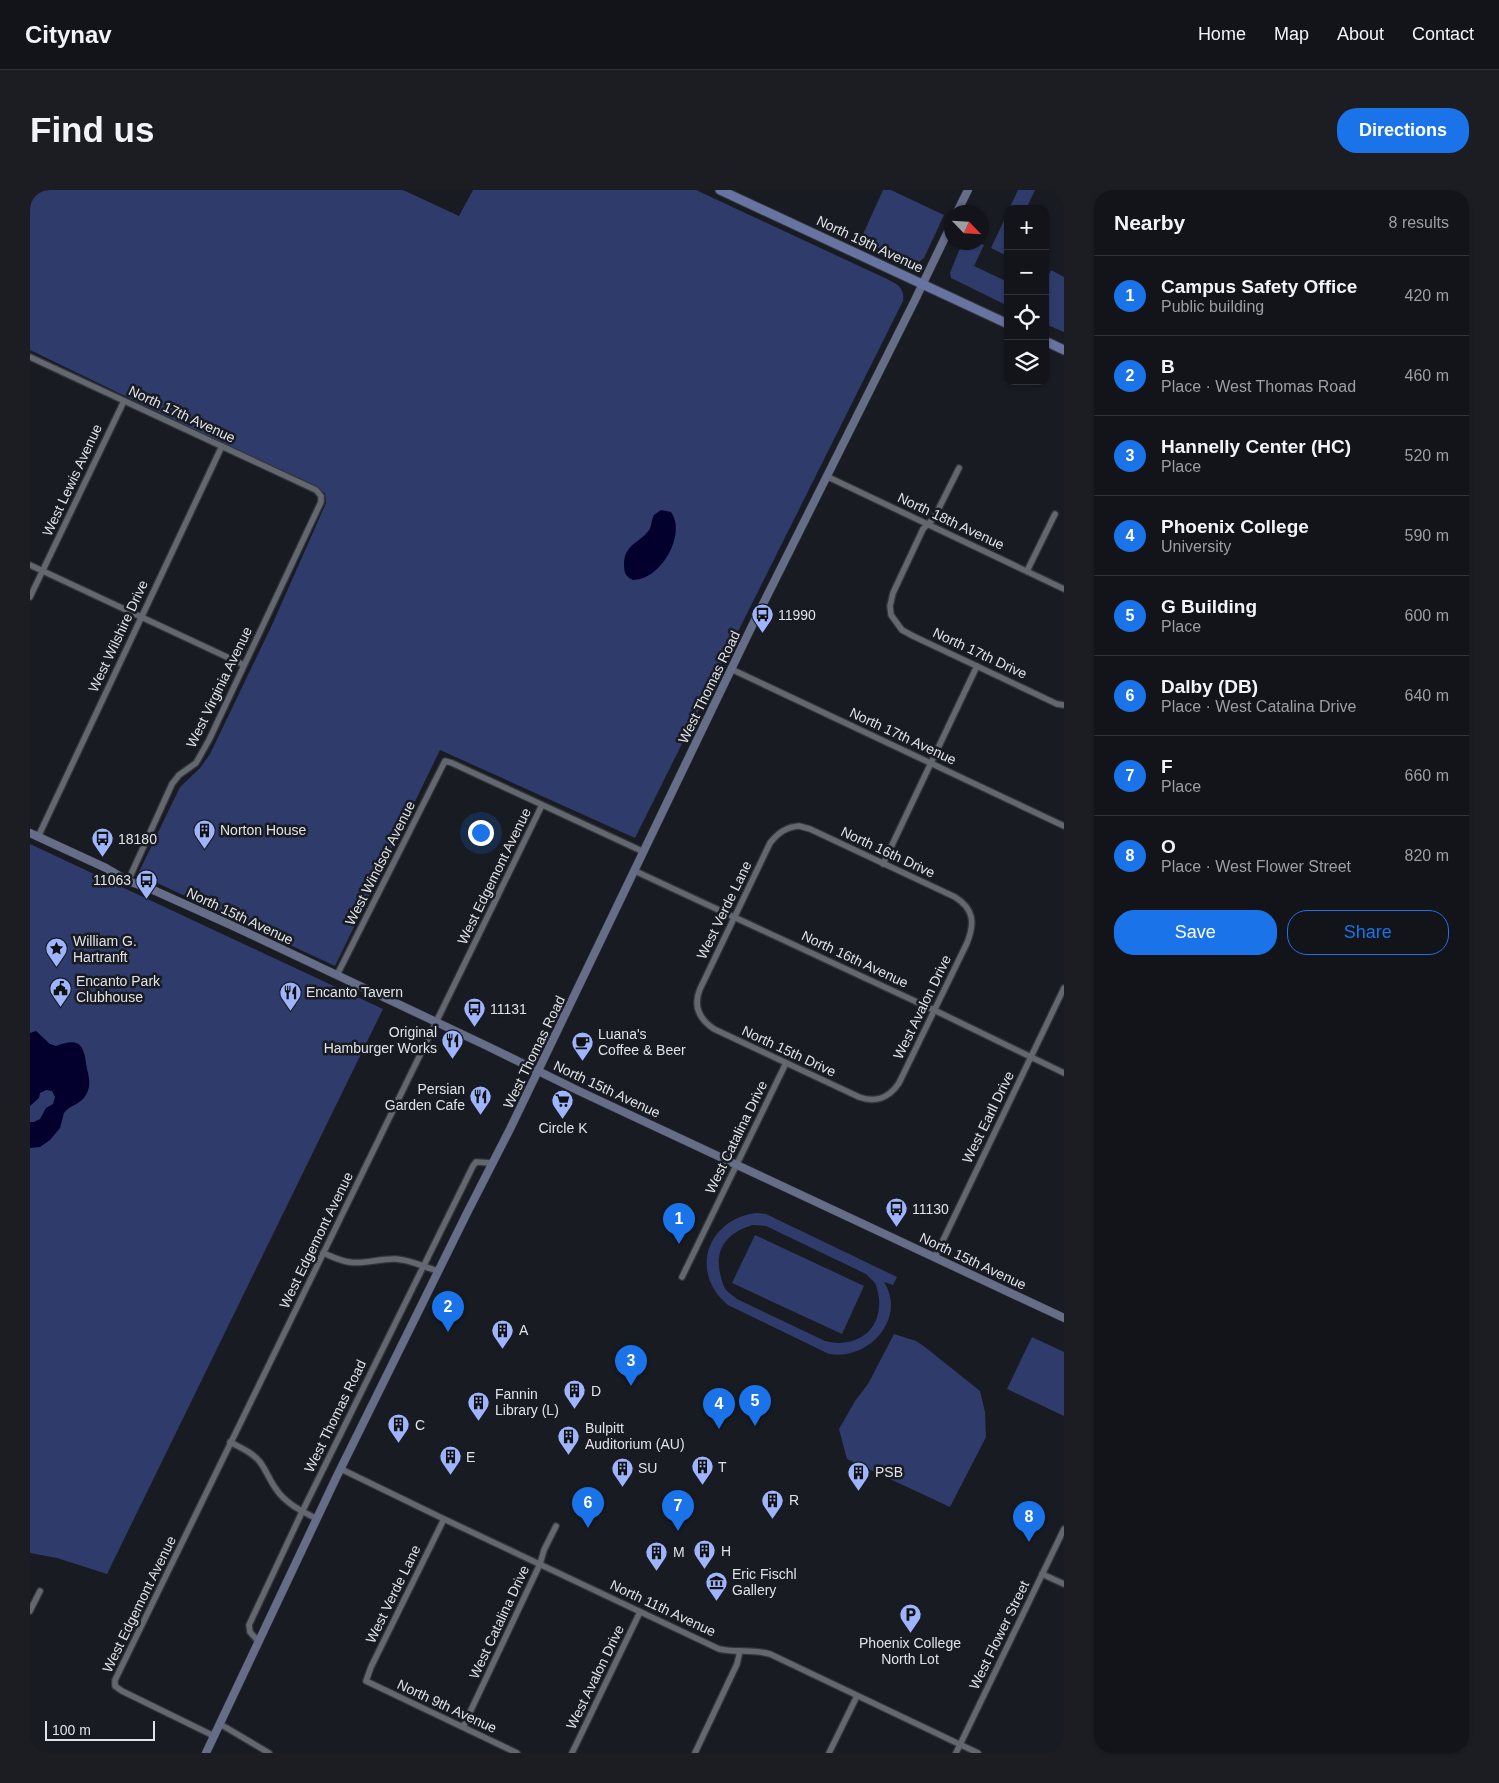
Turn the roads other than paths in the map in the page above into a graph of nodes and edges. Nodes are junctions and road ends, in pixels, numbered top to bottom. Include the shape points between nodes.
1 (720, 190) edge
2 (968, 190) edge
3 (960, 205) edge
4 (944, 240) edge
5 (923, 284) junction
6 (1004, 322) edge
7 (1049, 344) edge
8 (1064, 350) edge
9 (30, 357) edge
10 (124, 400) junction
11 (222, 446) junction
12 (959, 468) dead end
13 (826, 476) junction
14 (321, 496) joint
15 (1055, 514) dead end
16 (928, 524) junction
17 (30, 565) edge
18 (42, 571) junction
19 (1027, 571) junction
20 (1064, 588) edge
21 (30, 597) edge
22 (141, 617) junction
23 (244, 666) junction
24 (977, 666) junction
25 (731, 668) junction
26 (1064, 705) edge
27 (932, 763) junction
28 (542, 805) junction
29 (1064, 826) edge
30 (784, 829) joint
31 (34, 835) edge
32 (644, 852) junction
33 (883, 864) junction
34 (635, 871) junction
35 (128, 881) junction
36 (735, 916) junction
37 (972, 918) joint
38 (337, 976) junction
39 (1064, 988) edge
40 (697, 1007) joint
41 (934, 1010) junction
42 (437, 1022) junction
43 (1031, 1057) junction
44 (786, 1063) junction
45 (538, 1071) junction
46 (1064, 1073) edge
47 (881, 1098) joint
48 (492, 1163) junction
49 (737, 1163) junction
50 (322, 1253) junction
51 (935, 1257) junction
52 (423, 1266) junction
53 (438, 1271) junction
54 (682, 1277) dead end
55 (1064, 1318) edge
56 (230, 1442) junction
57 (341, 1469) junction
58 (302, 1512) junction
59 (317, 1519) junction
60 (444, 1519) junction
61 (556, 1526) dead end
62 (1064, 1529) edge
63 (540, 1564) junction
64 (1042, 1574) junction
65 (1064, 1584) edge
66 (40, 1591) dead end
67 (30, 1611) edge
68 (640, 1612) junction
69 (259, 1642) junction
70 (740, 1651) junction
71 (366, 1681) joint
72 (857, 1696) junction
73 (220, 1724) junction
74 (463, 1727) junction
75 (214, 1736) junction
76 (960, 1744) junction
77 (206, 1753) edge
78 (269, 1753) edge
79 (517, 1753) edge
80 (572, 1753) edge
81 (694, 1753) edge
82 (829, 1753) edge
83 (956, 1753) edge
84 (978, 1753) edge

1 - 5 main road, North 19th Avenue
2 - 3 main road
4 - 5 main road, West Thomas Road
5 - 6 main road, North 19th Avenue
5 - 13 main road, West Thomas Road
7 - 8 main road
9 - 10 street, North 17th Avenue
10 - 11 street, North 17th Avenue
10 - 18 street, West Lewis Avenue
11 - 14 street, North 17th Avenue via 316,490
11 - 22 street, West Wilshire Drive
12 - 16 street
13 - 16 street, North 18th Avenue
13 - 25 main road, West Thomas Road
14 - 23 street, West Virginia Avenue
15 - 19 street
16 - 19 street, North 18th Avenue
16 - 24 street, North 17th Drive via 922,530 893,593 891,615 902,630
17 - 18 street
18 - 21 street, West Lewis Avenue
18 - 22 street
19 - 20 street, North 18th Avenue
22 - 23 street
22 - 31 street, West Wilshire Drive
23 - 35 street, West Virginia Avenue via 202,754 172,784
24 - 26 street, North 17th Drive
24 - 27 street
25 - 27 street, North 17th Avenue
25 - 32 main road, West Thomas Road
27 - 29 street, North 17th Avenue
27 - 33 street
28 - 32 street
28 - 38 street, West Windsor Avenue via 445,761
28 - 42 street, West Edgemont Avenue
30 - 33 street, North 16th Drive via 805,827
30 - 36 street, West Verde Lane via 770,843
31 - 35 main road, North 15th Avenue
32 - 34 main road, West Thomas Road
33 - 37 street, North 16th Drive via 961,901
34 - 36 street, North 16th Avenue
34 - 45 main road, West Thomas Road
35 - 38 main road, North 15th Avenue
36 - 40 street, West Verde Lane via 700,989
36 - 41 street, North 16th Avenue
37 - 41 street, West Avalon Drive via 972,932
38 - 42 main road, North 15th Avenue
39 - 43 street, West Earll Drive
40 - 44 street, North 15th Drive via 704,1021 714,1029
41 - 43 street, North 16th Avenue
41 - 47 street, West Avalon Drive via 898,1083 890,1094
42 - 45 main road, North 15th Avenue
42 - 50 street, West Edgemont Avenue
43 - 46 street, North 16th Avenue
43 - 51 street, West Earll Drive
44 - 47 street, North 15th Drive via 859,1097
44 - 49 street, West Catalina Drive
45 - 48 main road, West Thomas Road
45 - 49 main road, North 15th Avenue
48 - 52 street, West Thomas Road via 476,1162 473,1166
48 - 53 main road, West Thomas Road
49 - 51 main road, North 15th Avenue
49 - 54 street, West Catalina Drive
50 - 52 street via 349,1262 397,1259
50 - 56 street, West Edgemont Avenue
51 - 55 main road, North 15th Avenue
52 - 53 street
52 - 58 street, West Thomas Road
53 - 57 main road, West Thomas Road
56 - 58 street via 260,1462 276,1489
56 - 75 street, West Edgemont Avenue via 115,1680 115,1686
57 - 59 main road, West Thomas Road
57 - 60 street, North 11th Avenue
58 - 59 street
58 - 69 street, West Thomas Road via 249,1625 250,1632
59 - 69 main road, West Thomas Road
60 - 63 street, North 11th Avenue
60 - 71 street, West Verde Lane
61 - 63 street, West Catalina Drive
62 - 64 street, West Flower Street
63 - 68 street, North 11th Avenue
63 - 74 street, West Catalina Drive
64 - 65 street
64 - 76 street, West Flower Street
66 - 67 street
68 - 70 street, North 11th Avenue via 719,1649
68 - 80 street, West Avalon Drive
69 - 73 main road, West Thomas Road
70 - 72 street, North 11th Avenue via 770,1654
70 - 81 street via 737,1664
71 - 74 street, North 9th Avenue
72 - 76 street, North 11th Avenue
72 - 82 street
73 - 75 main road, West Thomas Road
73 - 78 street
74 - 79 street, North 9th Avenue
75 - 77 main road, West Thomas Road
76 - 83 street, West Flower Street
76 - 84 street, North 11th Avenue

